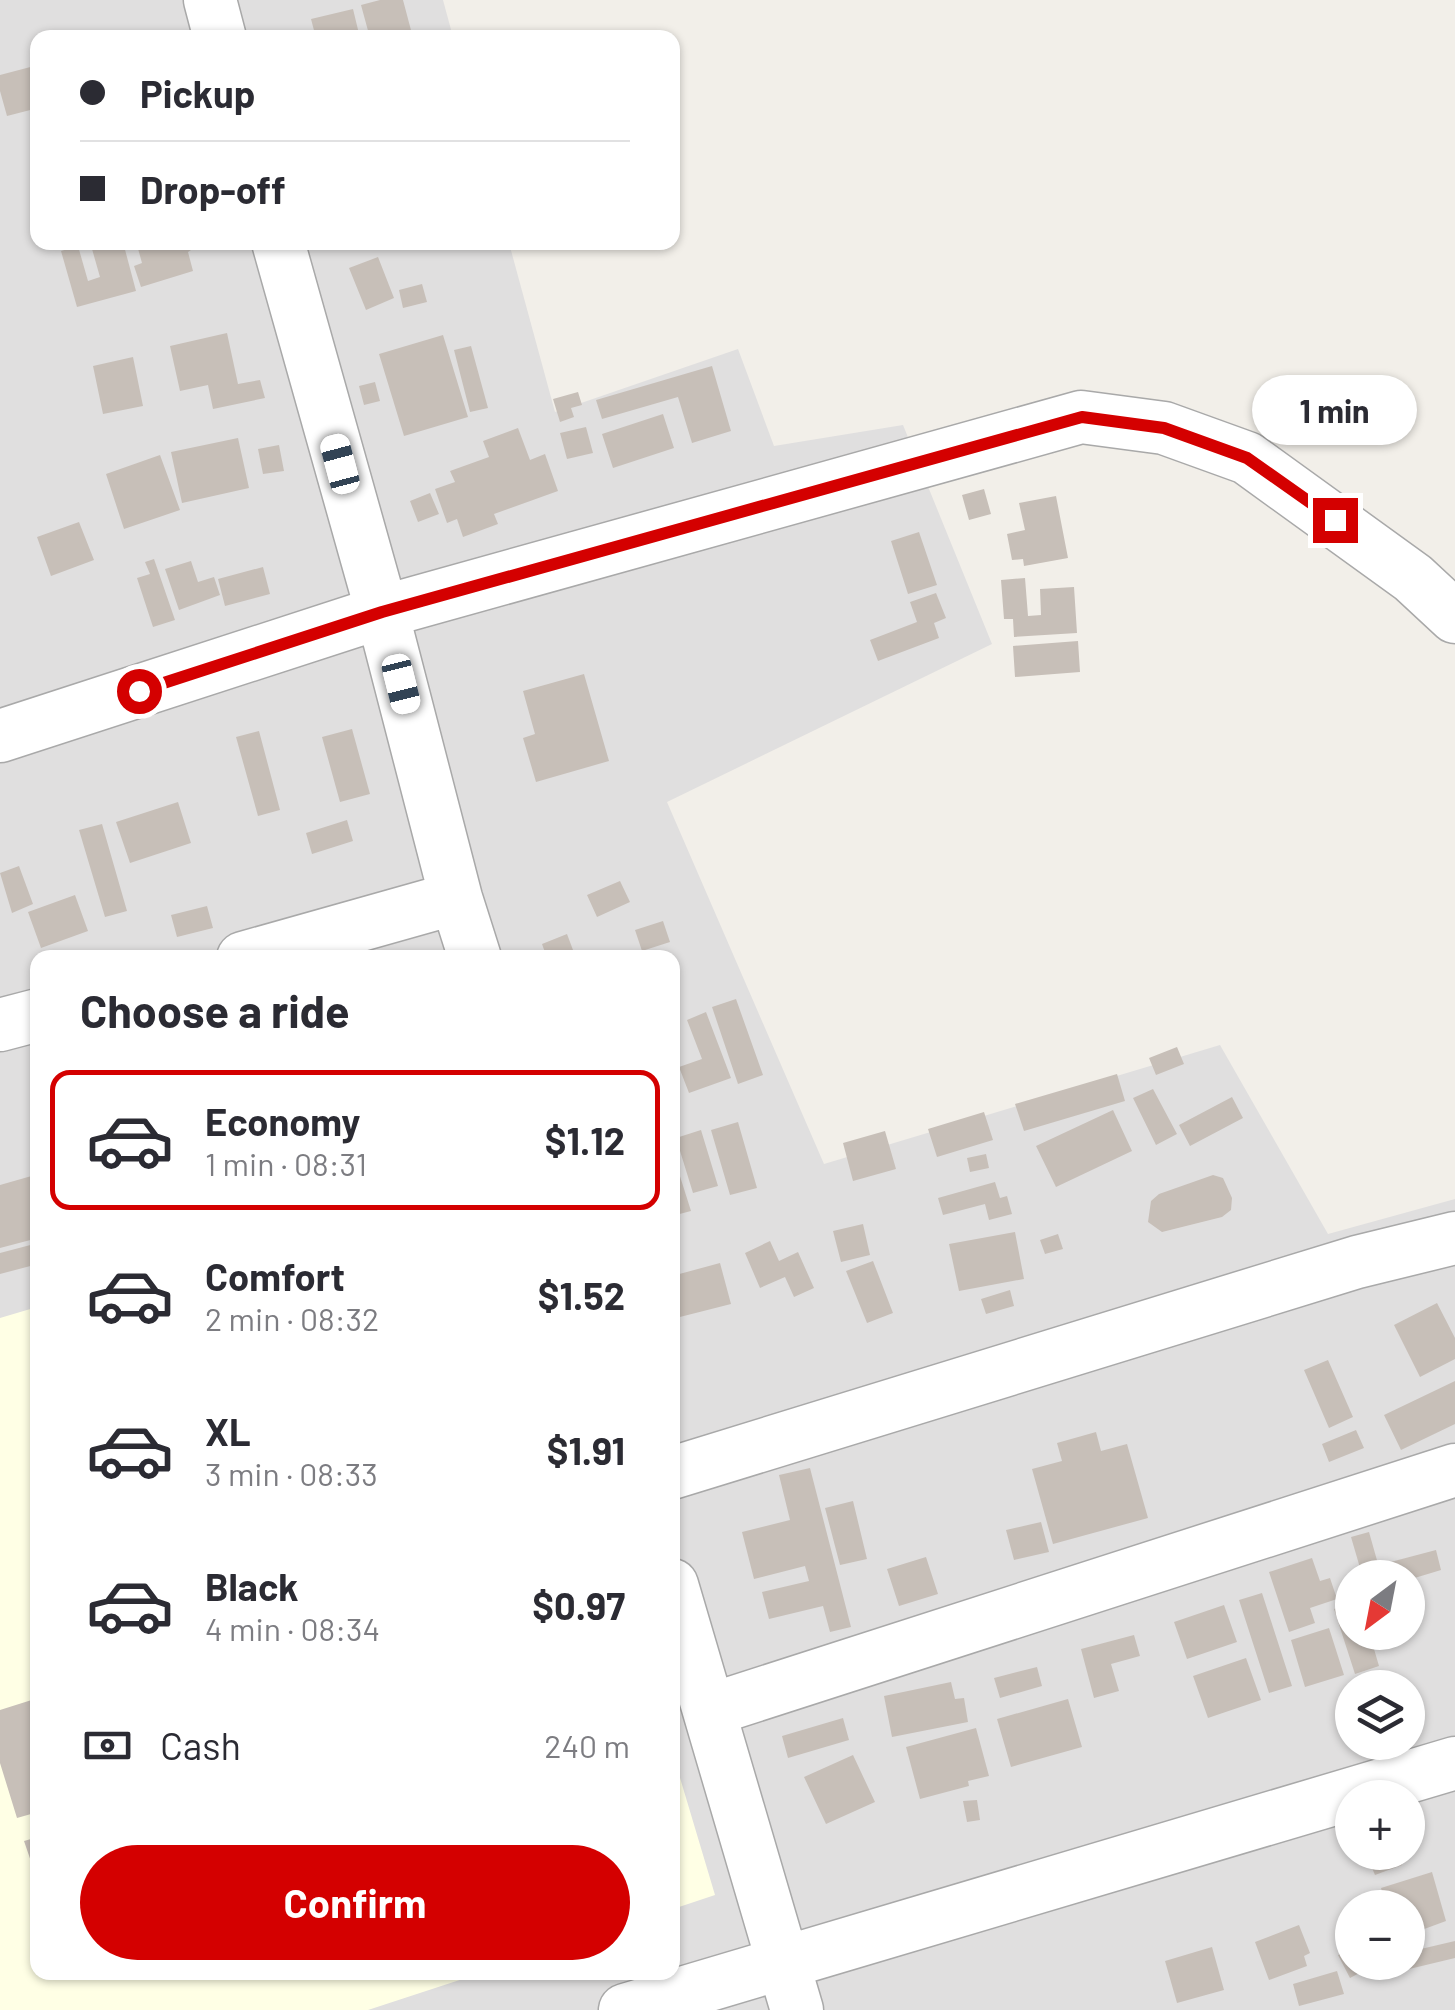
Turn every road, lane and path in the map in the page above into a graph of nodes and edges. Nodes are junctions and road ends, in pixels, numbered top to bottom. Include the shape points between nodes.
1 (210, 0) edge
2 (218, 30) edge
3 (280, 250) edge
4 (1447, 602) edge
5 (382, 612) junction
6 (0, 736) edge
7 (456, 898) junction
8 (271, 950) edge
9 (472, 950) edge
10 (30, 1017) edge
11 (0, 1025) edge
12 (1455, 1238) edge
13 (1455, 1470) edge
14 (680, 1471) edge
15 (680, 1611) edge
16 (710, 1710) junction
17 (1455, 1764) edge
18 (789, 1987) edge
19 (625, 2010) edge

1 - 2 street
3 - 5 street
4 - 5 street via 1247,458 1164,428 1082,417
5 - 6 street
5 - 7 street
7 - 8 street
7 - 9 street
10 - 11 street
12 - 14 street via 1357,1262
13 - 16 street
15 - 16 street
16 - 18 street
17 - 18 street
18 - 19 street

